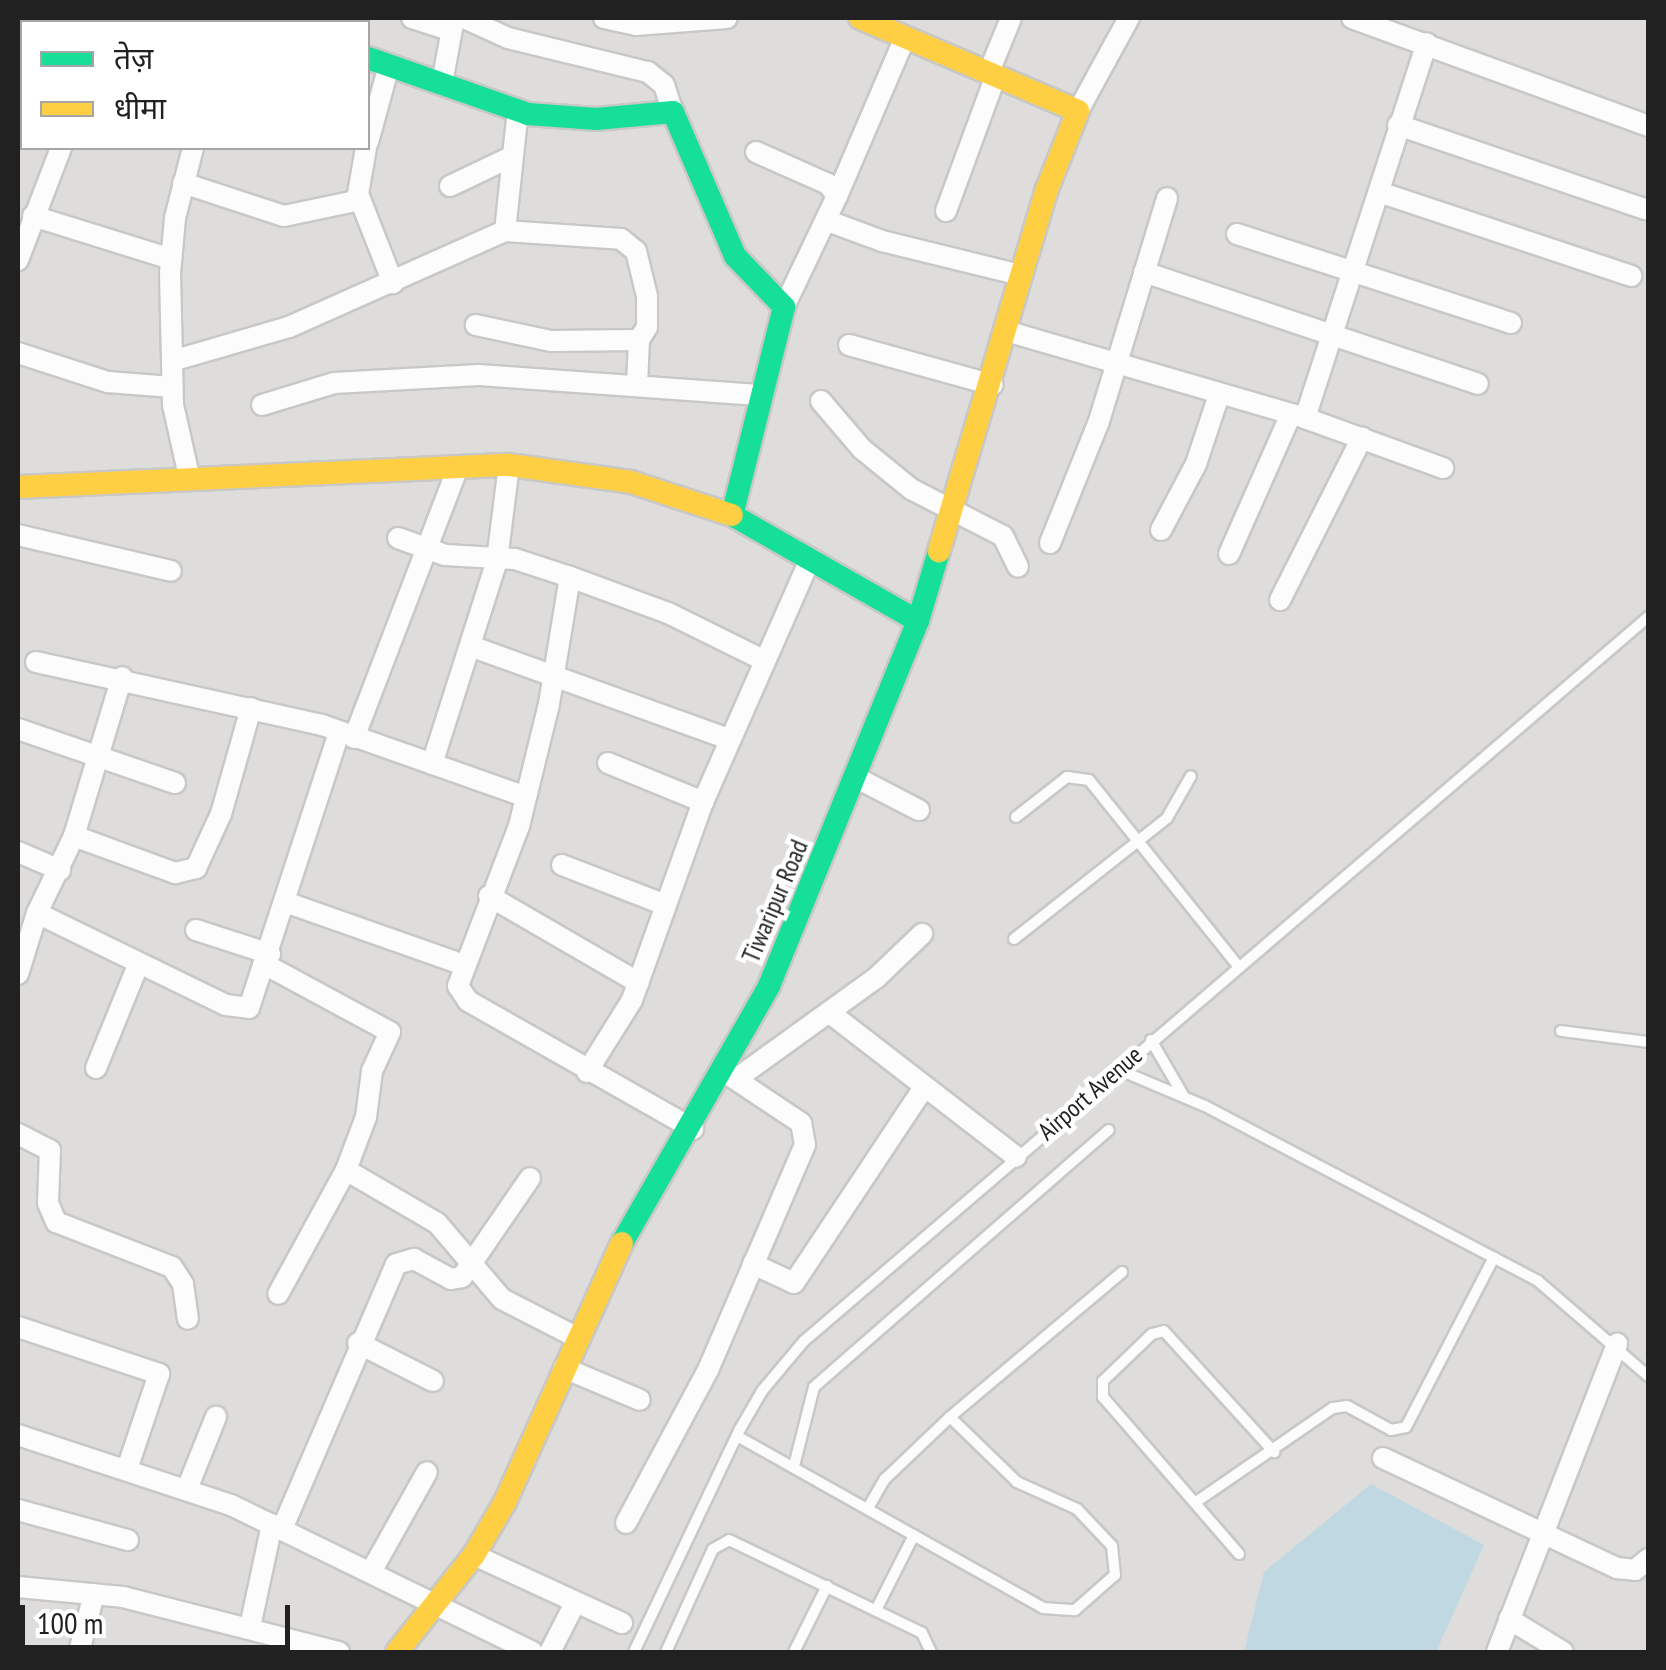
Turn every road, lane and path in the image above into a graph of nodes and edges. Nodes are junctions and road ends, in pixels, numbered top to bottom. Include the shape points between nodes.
1 (412, 18) edge
2 (604, 18) edge
3 (727, 18) edge
4 (1012, 18) edge
5 (1129, 18) edge
6 (1352, 18) edge
7 (876, 21) edge
8 (456, 22) edge
9 (1386, 23) edge
10 (905, 37) junction
11 (1427, 42) junction
12 (378, 62) edge
13 (993, 74) junction
14 (442, 84) junction
15 (518, 110) junction
16 (1078, 111) junction
17 (673, 112) junction
18 (370, 122) edge
19 (1398, 125) junction
20 (1648, 126) edge
21 (60, 150) edge
22 (193, 150) edge
23 (366, 150) edge
24 (756, 152) dead end
25 (512, 157) junction
26 (183, 183) junction
27 (450, 186) dead end
28 (1379, 192) junction
29 (838, 196) junction
30 (1167, 198) dead end
31 (360, 200) junction
32 (1645, 209) dead end
33 (946, 211) dead end
34 (33, 216) junction
35 (828, 221) junction
36 (505, 232) junction
37 (1238, 234) dead end
38 (170, 259) junction
39 (18, 260) edge
40 (1144, 272) junction
41 (1355, 274) junction
42 (1020, 275) junction
43 (1631, 276) dead end
44 (393, 283) junction
45 (784, 306) junction
46 (1511, 323) dead end
47 (476, 325) dead end
48 (1006, 330) junction
49 (1336, 332) junction
50 (639, 340) junction
51 (849, 344) dead end
52 (18, 353) edge
53 (172, 361) junction
54 (1115, 366) junction
55 (1478, 384) dead end
56 (636, 385) junction
57 (993, 385) junction
58 (172, 387) junction
59 (758, 395) junction
60 (1220, 395) junction
61 (821, 401) dead end
62 (262, 405) dead end
63 (1298, 416) junction
64 (1362, 438) junction
65 (509, 466) junction
66 (458, 467) junction
67 (1443, 468) dead end
68 (189, 476) junction
69 (18, 487) edge
70 (732, 515) junction
71 (954, 516) junction
72 (1161, 530) dead end
73 (18, 536) edge
74 (398, 538) dead end
75 (1050, 543) dead end
76 (425, 548) junction
77 (1228, 554) dead end
78 (810, 558) junction
79 (497, 560) junction
80 (1018, 567) dead end
81 (171, 571) dead end
82 (570, 577) junction
83 (1280, 600) dead end
84 (1648, 616) edge
85 (918, 621) junction
86 (473, 646) junction
87 (763, 660) junction
88 (36, 662) dead end
89 (555, 671) junction
90 (122, 677) junction
91 (250, 708) junction
92 (18, 729) edge
93 (347, 735) junction
94 (729, 739) junction
95 (100, 756) junction
96 (608, 763) dead end
97 (432, 764) junction
98 (1191, 776) dead end
99 (855, 777) junction
100 (175, 783) dead end
101 (526, 798) junction
102 (703, 802) junction
103 (918, 810) dead end
104 (1016, 817) dead end
105 (74, 836) junction
106 (1143, 840) junction
107 (18, 852) edge
108 (562, 864) dead end
109 (60, 870) junction
110 (490, 896) junction
111 (285, 902) junction
112 (664, 904) junction
113 (37, 913) junction
114 (196, 930) dead end
115 (922, 934) dead end
116 (1014, 939) dead end
117 (268, 959) junction
118 (138, 964) junction
119 (461, 964) junction
120 (1238, 966) junction
121 (18, 974) edge
122 (639, 982) junction
123 (830, 1013) junction
124 (1562, 1032) dead end
125 (1151, 1040) junction
126 (1648, 1042) edge
127 (96, 1068) dead end
128 (1116, 1069) junction
129 (587, 1072) junction
130 (731, 1076) junction
131 (924, 1088) junction
132 (1183, 1095) junction
133 (693, 1129) junction
134 (1109, 1130) dead end
135 (18, 1134) edge
136 (1016, 1157) junction
137 (346, 1170) junction
138 (530, 1178) dead end
139 (1494, 1257) junction
140 (753, 1264) junction
141 (475, 1265) junction
142 (1122, 1272) dead end
143 (278, 1294) dead end
144 (188, 1319) dead end
145 (18, 1327) edge
146 (578, 1338) junction
147 (358, 1343) junction
148 (1616, 1344) junction
149 (564, 1368) junction
150 (1648, 1376) edge
151 (432, 1381) dead end
152 (640, 1400) dead end
153 (216, 1417) dead end
154 (950, 1417) junction
155 (18, 1435) edge
156 (737, 1436) junction
157 (1274, 1452) junction
158 (1383, 1458) dead end
159 (794, 1466) junction
160 (127, 1469) junction
161 (427, 1472) dead end
162 (186, 1489) junction
163 (1196, 1502) junction
164 (868, 1508) junction
165 (18, 1510) edge
166 (626, 1523) dead end
167 (277, 1527) junction
168 (1546, 1530) junction
169 (914, 1534) junction
170 (128, 1540) dead end
171 (474, 1554) junction
172 (1239, 1554) dead end
173 (1648, 1560) edge
174 (372, 1570) junction
175 (828, 1586) junction
176 (18, 1587) edge
177 (94, 1594) junction
178 (575, 1602) junction
179 (438, 1603) junction
180 (876, 1610) junction
181 (1509, 1619) junction
182 (622, 1623) dead end
183 (250, 1627) junction
184 (79, 1652) edge
185 (339, 1652) edge
186 (397, 1652) edge
187 (532, 1652) edge
188 (550, 1652) edge
189 (634, 1652) edge
190 (666, 1652) edge
191 (794, 1652) edge
192 (931, 1652) edge
193 (1497, 1652) edge
194 (1564, 1652) edge

1 - 8 street
2 - 3 street via 652,24
4 - 13 street
5 - 16 street
6 - 9 street
7 - 10 street
8 - 14 street
8 - 17 street via 648,72 664,85
9 - 11 street
10 - 13 street
10 - 29 street
11 - 19 street
11 - 20 street
12 - 14 street
12 - 18 street
13 - 16 street
13 - 33 street
14 - 15 street
15 - 17 street via 596,118
15 - 25 street
16 - 42 street, Tiwaripur Road
17 - 45 street via 735,256
19 - 28 street
19 - 32 street
21 - 34 street
22 - 26 street
23 - 31 street
24 - 29 street via 828,184
25 - 27 street
25 - 36 street
26 - 31 street via 284,216
26 - 38 street
28 - 41 street
28 - 43 street
29 - 35 street
30 - 40 street
31 - 44 street
34 - 38 street
34 - 39 street
35 - 42 street
35 - 45 street
36 - 44 street
36 - 50 street via 632,244 647,296 647,327
37 - 41 street
38 - 53 street
40 - 49 street
40 - 54 street
41 - 46 street
41 - 49 street
42 - 48 street, Tiwaripur Road
44 - 53 street via 251,342
45 - 59 street
47 - 50 street via 551,341
48 - 54 street
48 - 57 street, Tiwaripur Road
49 - 55 street
49 - 63 street
50 - 56 street
51 - 57 street
52 - 58 street via 108,382
53 - 58 street
54 - 60 street
54 - 75 street
56 - 59 street
56 - 62 street via 479,374 358,380
57 - 71 street, Tiwaripur Road
58 - 68 street
59 - 70 street
60 - 63 street
60 - 72 street via 1196,464
61 - 71 street via 886,470
63 - 64 street
63 - 77 street
64 - 67 street
64 - 83 street
65 - 66 street
65 - 70 street via 632,482
65 - 79 street
66 - 68 street
66 - 76 street
68 - 69 street
70 - 78 street
71 - 80 street via 1004,536
71 - 85 street, Tiwaripur Road
73 - 81 street
74 - 76 street
76 - 79 street
76 - 93 street
78 - 85 street
78 - 87 street
79 - 82 street
79 - 86 street
82 - 87 street via 668,613
82 - 89 street
84 - 120 lane, Airport Avenue
85 - 99 street, Tiwaripur Road
86 - 89 street
86 - 97 street
87 - 94 street
88 - 90 street
89 - 94 street via 557,682
89 - 101 street
90 - 91 street
90 - 95 street
91 - 93 street
91 - 105 street via 221,814 196,868 175,873
92 - 95 street
93 - 97 street
93 - 111 street
94 - 102 street
95 - 100 street
95 - 105 street
96 - 102 street
97 - 101 street
98 - 106 lane via 1167,818
99 - 103 street
99 - 130 street, Tiwaripur Road
101 - 110 street
102 - 112 street
104 - 106 lane via 1076,776 1102,790
105 - 109 street
106 - 116 lane
106 - 120 lane
107 - 109 street
108 - 112 street
109 - 113 street
110 - 119 street
110 - 122 street
111 - 117 street
111 - 119 street
112 - 122 street
113 - 118 street
113 - 121 street
114 - 117 street
115 - 123 street
117 - 118 street via 254,1004 241,1010
117 - 137 street via 390,1029
118 - 127 street
119 - 129 street via 458,986 468,1002
120 - 125 lane, Airport Avenue
122 - 129 street
123 - 130 street
123 - 131 street
124 - 126 lane
125 - 128 lane, Airport Avenue
125 - 132 lane
128 - 132 lane
128 - 136 lane, Airport Avenue
129 - 133 street
130 - 133 street, Tiwaripur Road
130 - 140 street via 801,1123 807,1136
131 - 136 street
131 - 140 street via 794,1283
132 - 139 lane
133 - 146 street, Tiwaripur Road via 640,1202
134 - 159 lane via 814,1387
135 - 144 street via 50,1150 48,1203 56,1222 172,1267 183,1284
136 - 156 lane, Airport Avenue via 804,1342 762,1391
137 - 141 street via 437,1223
137 - 143 street
138 - 141 street
139 - 148 lane via 1578,1309
139 - 157 lane via 1406,1427 1392,1430 1340,1405
140 - 166 street via 708,1370
141 - 146 street via 502,1299
141 - 147 street via 452,1279 401,1260
142 - 154 lane
145 - 160 street via 160,1374
146 - 149 street, Tiwaripur Road
147 - 151 street
147 - 167 street
148 - 150 lane
148 - 168 street
149 - 152 street
149 - 171 street, Tiwaripur Road via 505,1502
153 - 162 street
154 - 164 lane via 885,1478
154 - 169 lane via 1017,1482 1089,1518 1117,1558 1115,1575 1075,1610 1054,1612
155 - 160 street
156 - 159 lane
156 - 189 lane, Airport Avenue
157 - 163 lane
157 - 163 lane via 1168,1332 1152,1334 1109,1374 1101,1391
158 - 168 street
159 - 164 lane
160 - 162 street
161 - 174 street
162 - 167 street
163 - 172 lane
164 - 169 lane
165 - 170 street
167 - 174 street
167 - 183 street
168 - 173 street via 1628,1572
168 - 181 street
169 - 180 lane
171 - 178 street
171 - 179 street, Tiwaripur Road
174 - 179 street
175 - 180 lane
175 - 190 lane via 742,1541 719,1542
175 - 191 lane
176 - 177 street
177 - 183 street
177 - 184 street
178 - 182 street
178 - 188 street
179 - 186 street, Tiwaripur Road
179 - 187 street
180 - 192 lane via 928,1637
181 - 193 street
181 - 194 street
183 - 185 street

